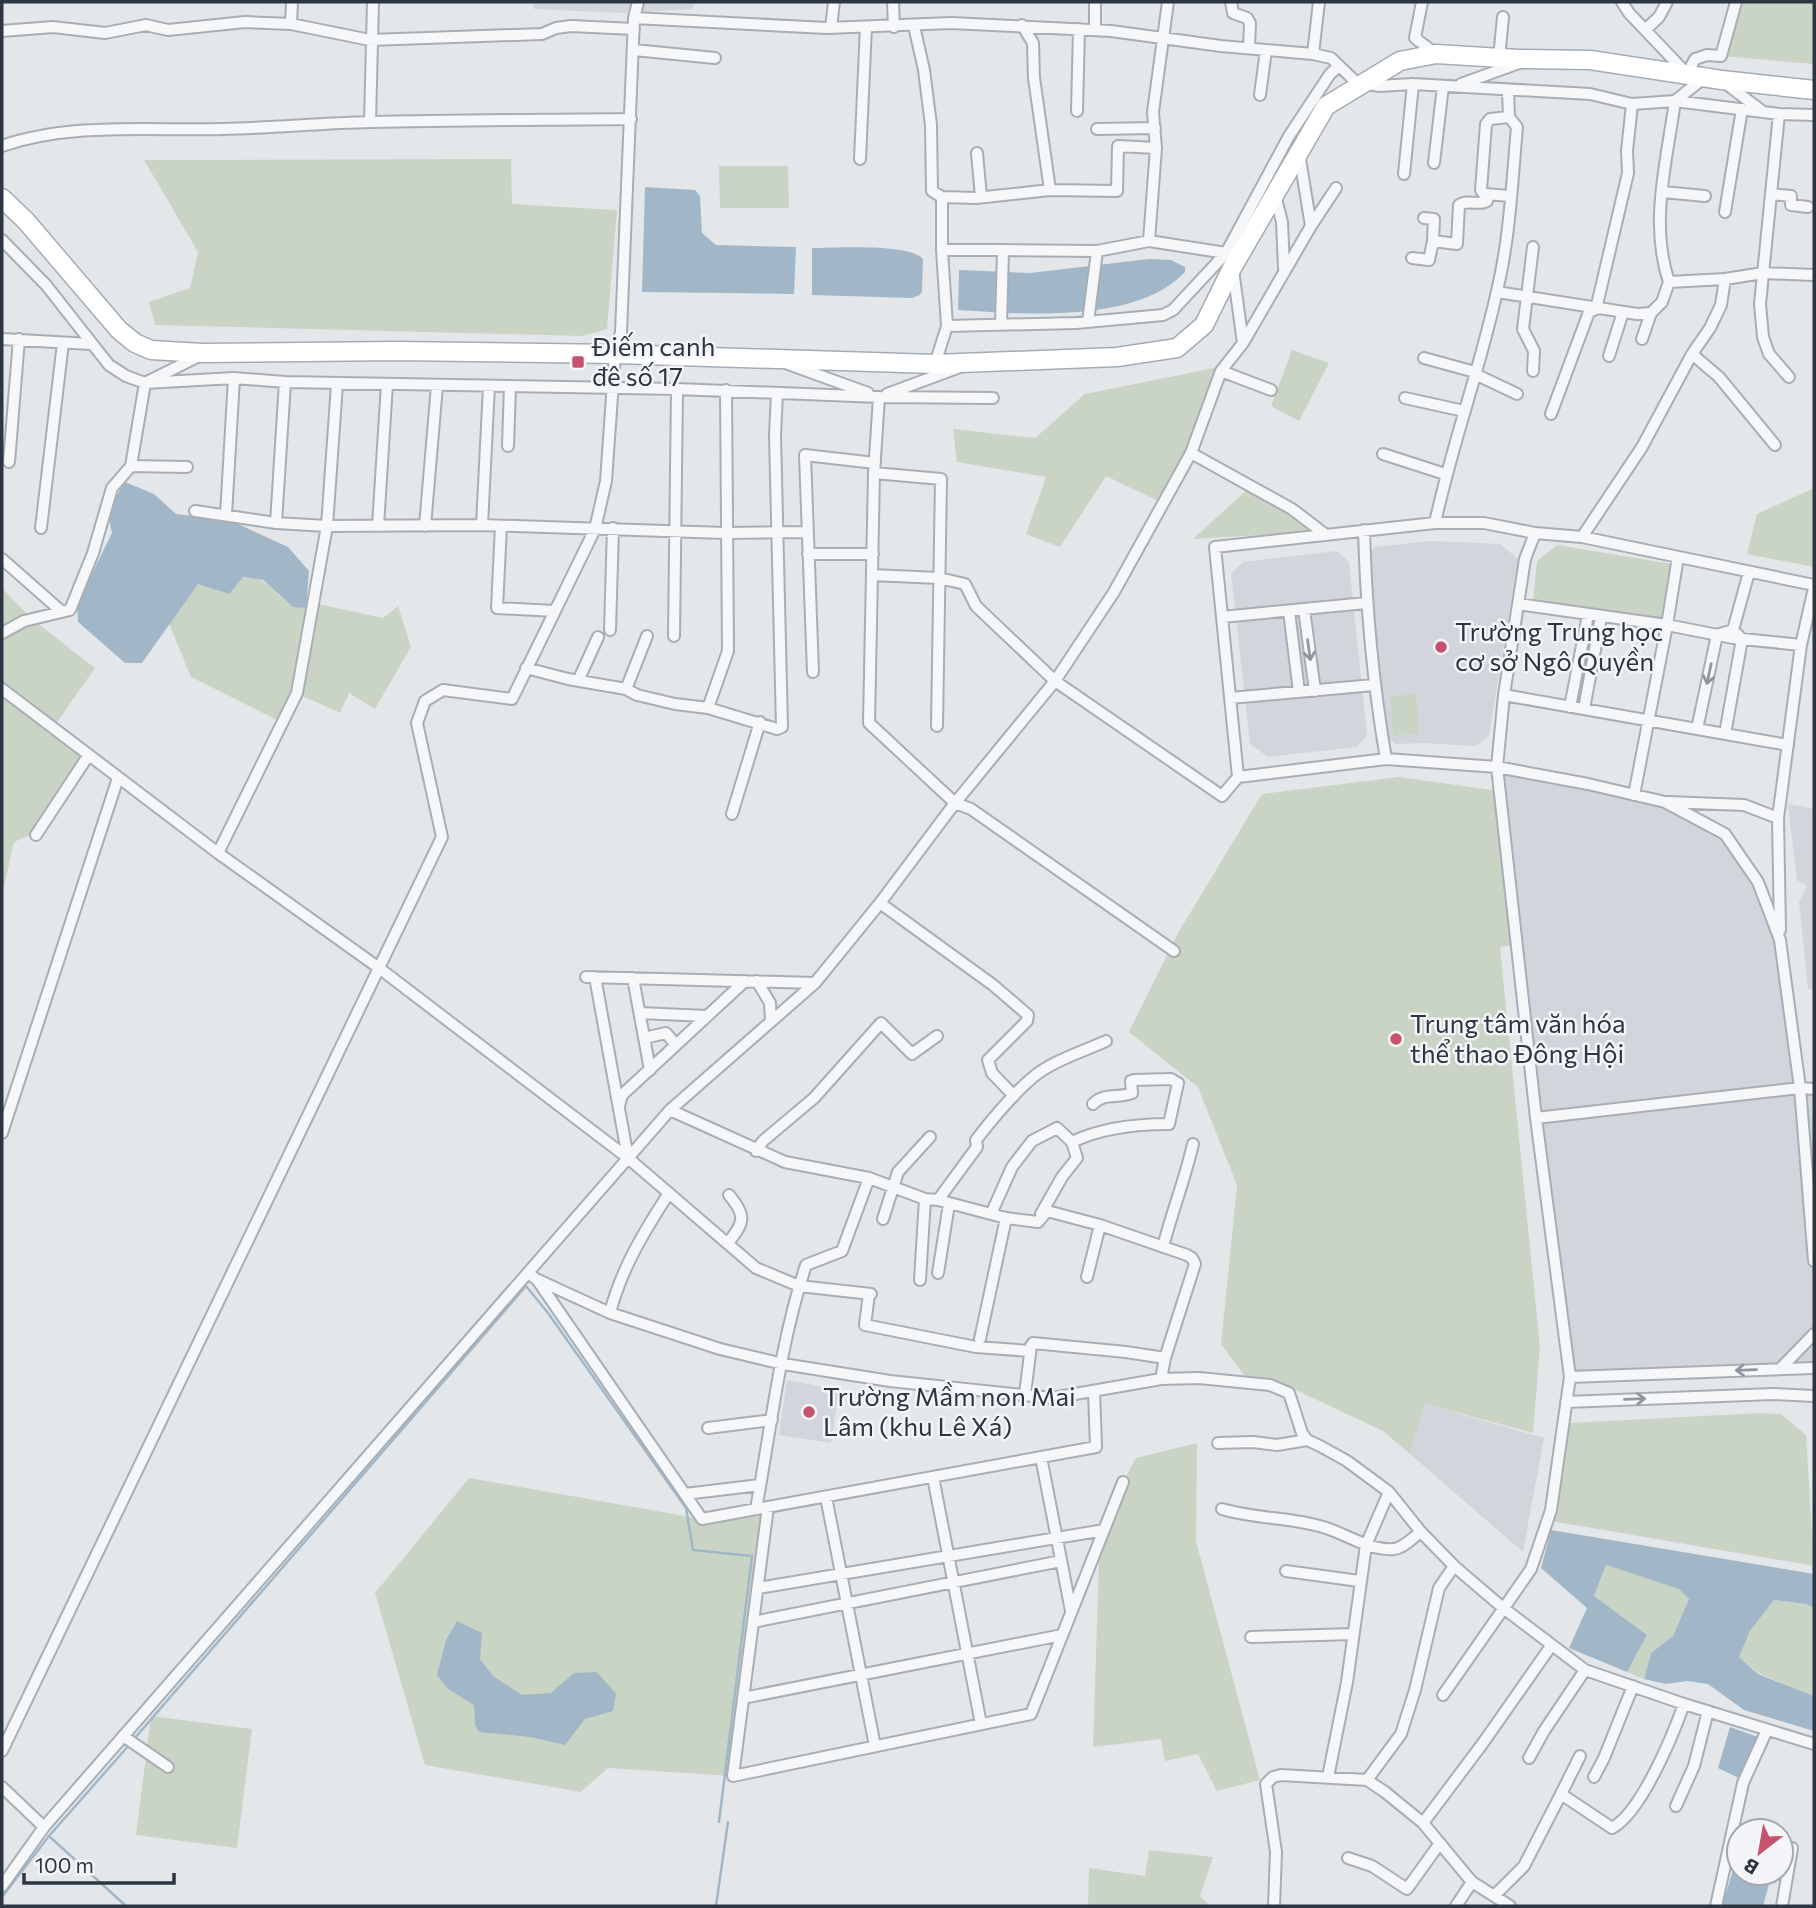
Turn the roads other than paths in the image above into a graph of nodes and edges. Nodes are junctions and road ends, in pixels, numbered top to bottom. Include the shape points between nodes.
1 (292, 2) edge
2 (373, 2) edge
3 (638, 2) edge
4 (834, 2) edge
5 (893, 2) edge
6 (1096, 2) edge
7 (1168, 2) edge
8 (1231, 2) edge
9 (1319, 2) edge
10 (1422, 2) edge
11 (1622, 2) edge
12 (1667, 2) edge
13 (1737, 2) edge
14 (1503, 17) dead end
15 (634, 23) junction
16 (291, 24) junction
17 (1022, 25) junction
18 (914, 26) junction
19 (866, 27) junction
20 (894, 27) junction
21 (831, 28) junction
22 (1079, 29) junction
23 (1095, 30) junction
24 (1645, 30) junction
25 (2, 32) edge
26 (1164, 38) junction
27 (370, 40) junction
28 (1249, 48) junction
29 (634, 50) junction
30 (1266, 50) junction
31 (1313, 54) junction
32 (1436, 54) junction
33 (716, 58) dead end
34 (1499, 58) junction
35 (1530, 59) junction
36 (1339, 66) junction
37 (1686, 74) junction
38 (1714, 79) junction
39 (1360, 84) junction
40 (1413, 84) junction
41 (1443, 86) junction
42 (1455, 87) junction
43 (1814, 90) edge
44 (1508, 91) junction
45 (1260, 95) dead end
46 (1675, 101) junction
47 (1632, 104) junction
48 (1742, 109) junction
49 (1077, 111) dead end
50 (1762, 111) junction
51 (1779, 114) junction
52 (1814, 115) edge
53 (1509, 117) junction
54 (631, 119) junction
55 (370, 122) junction
56 (1156, 128) junction
57 (1097, 129) dead end
58 (2, 146) edge
59 (1156, 148) junction
60 (977, 153) dead end
61 (1299, 153) junction
62 (860, 159) dead end
63 (1434, 163) dead end
64 (1404, 174) dead end
65 (1336, 188) dead end
66 (1050, 190) junction
67 (1663, 192) junction
68 (1488, 194) junction
69 (1771, 194) junction
70 (1275, 195) junction
71 (1511, 196) junction
72 (1705, 196) dead end
73 (942, 197) junction
74 (981, 197) junction
75 (2, 198) edge
76 (1808, 207) dead end
77 (1726, 212) dead end
78 (1424, 218) dead end
79 (1311, 226) junction
80 (2, 240) edge
81 (1149, 241) junction
82 (1433, 241) junction
83 (1533, 247) dead end
84 (942, 250) junction
85 (1003, 250) junction
86 (1097, 251) junction
87 (1412, 258) dead end
88 (1229, 261) junction
89 (1284, 270) junction
90 (1763, 273) junction
91 (1814, 275) edge
92 (1725, 279) junction
93 (1669, 282) junction
94 (1497, 292) junction
95 (1528, 296) junction
96 (1596, 309) junction
97 (1623, 312) junction
98 (1651, 313) junction
99 (1088, 322) junction
100 (1001, 324) junction
101 (947, 326) junction
102 (2, 339) edge
103 (19, 339) junction
104 (1642, 339) dead end
105 (63, 343) junction
106 (1243, 343) junction
107 (91, 344) junction
108 (203, 353) junction
109 (615, 354) junction
110 (1692, 354) junction
111 (1609, 356) dead end
112 (773, 358) junction
113 (1424, 358) dead end
114 (976, 362) junction
115 (935, 363) junction
116 (1221, 371) junction
117 (1533, 371) dead end
118 (1475, 373) junction
119 (1789, 377) dead end
120 (234, 378) junction
121 (285, 382) junction
122 (145, 383) junction
123 (337, 384) junction
124 (387, 384) junction
125 (437, 386) junction
126 (489, 386) junction
127 (510, 386) junction
128 (612, 388) junction
129 (677, 389) junction
130 (726, 390) junction
131 (1271, 390) dead end
132 (777, 393) junction
133 (1517, 394) dead end
134 (879, 397) junction
135 (993, 398) dead end
136 (1405, 398) dead end
137 (1464, 411) junction
138 (1551, 414) dead end
139 (1775, 445) dead end
140 (508, 446) dead end
141 (1191, 453) junction
142 (1383, 454) dead end
143 (9, 462) dead end
144 (131, 466) junction
145 (187, 467) dead end
146 (875, 468) junction
147 (1445, 474) junction
148 (195, 511) dead end
149 (226, 515) junction
150 (275, 523) junction
151 (1435, 523) junction
152 (482, 525) junction
153 (327, 526) junction
154 (377, 526) junction
155 (425, 526) junction
156 (501, 526) junction
157 (41, 528) dead end
158 (613, 528) junction
159 (595, 529) junction
160 (1364, 530) junction
161 (676, 531) junction
162 (807, 532) junction
163 (726, 533) junction
164 (777, 533) junction
165 (1535, 533) junction
166 (1326, 535) junction
167 (1582, 537) junction
168 (808, 554) junction
169 (873, 554) junction
170 (1678, 557) junction
171 (2, 559) edge
172 (1749, 572) junction
173 (873, 575) junction
174 (939, 578) junction
175 (1814, 586) edge
176 (1366, 603) junction
177 (1518, 604) junction
178 (1304, 609) junction
179 (61, 611) junction
180 (555, 611) junction
181 (1289, 611) junction
182 (1588, 615) junction
183 (1222, 617) junction
184 (1601, 617) junction
185 (1667, 625) junction
186 (610, 630) dead end
187 (1733, 630) junction
188 (2, 633) edge
189 (1717, 635) junction
190 (647, 636) dead end
191 (674, 636) dead end
192 (598, 637) dead end
193 (1742, 639) junction
194 (1801, 645) junction
195 (526, 668) junction
196 (813, 672) dead end
197 (578, 681) junction
198 (1055, 681) junction
199 (1374, 685) junction
200 (2, 689) edge
201 (626, 690) junction
202 (1315, 691) junction
203 (1299, 692) junction
204 (1504, 695) junction
205 (1230, 698) junction
206 (1570, 707) junction
207 (708, 708) junction
208 (1584, 709) junction
209 (1647, 720) junction
210 (760, 722) junction
211 (937, 726) dead end
212 (1698, 729) junction
213 (1725, 734) junction
214 (1787, 745) junction
215 (88, 756) junction
216 (1386, 759) junction
217 (1497, 767) junction
218 (1238, 777) junction
219 (118, 778) junction
220 (1634, 795) junction
221 (1665, 802) junction
222 (955, 803) junction
223 (732, 814) dead end
224 (1778, 818) junction
225 (36, 835) dead end
226 (218, 853) junction
227 (880, 903) junction
228 (1780, 940) junction
229 (1174, 951) dead end
230 (379, 968) junction
231 (633, 978) junction
232 (745, 981) junction
233 (757, 981) junction
234 (815, 983) junction
235 (639, 1013) junction
236 (669, 1015) junction
237 (707, 1016) junction
238 (771, 1021) junction
239 (666, 1033) junction
240 (937, 1036) dead end
241 (644, 1038) junction
242 (1106, 1041) dead end
243 (676, 1045) junction
244 (650, 1070) junction
245 (1800, 1088) junction
246 (1814, 1089) edge
247 (1014, 1096) junction
248 (1093, 1104) dead end
249 (619, 1106) junction
250 (670, 1110) junction
251 (1536, 1118) junction
252 (2, 1133) edge
253 (930, 1136) dead end
254 (1072, 1142) junction
255 (1193, 1144) dead end
256 (755, 1151) junction
257 (628, 1158) junction
258 (869, 1178) junction
259 (893, 1187) junction
260 (669, 1193) junction
261 (729, 1195) dead end
262 (925, 1199) junction
263 (943, 1202) junction
264 (991, 1214) junction
265 (1006, 1218) junction
266 (883, 1219) dead end
267 (1038, 1222) junction
268 (1100, 1225) junction
269 (728, 1243) junction
270 (1163, 1247) junction
271 (1814, 1261) edge
272 (938, 1273) dead end
273 (532, 1276) junction
274 (1087, 1277) dead end
275 (920, 1280) dead end
276 (799, 1286) junction
277 (610, 1312) junction
278 (1814, 1334) edge
279 (980, 1339) dead end
280 (1030, 1352) junction
281 (1165, 1358) junction
282 (783, 1364) junction
283 (1781, 1368) junction
284 (1814, 1368) edge
285 (1570, 1377) junction
286 (1161, 1379) junction
287 (1094, 1391) junction
288 (1025, 1394) junction
289 (1814, 1396) edge
290 (1566, 1402) junction
291 (772, 1420) junction
292 (708, 1427) dead end
293 (1307, 1440) junction
294 (1218, 1443) dead end
295 (1041, 1457) junction
296 (933, 1477) junction
297 (1123, 1482) dead end
298 (760, 1485) junction
299 (1389, 1492) junction
300 (685, 1494) junction
301 (826, 1497) junction
302 (768, 1507) junction
303 (756, 1509) junction
304 (1222, 1509) dead end
305 (1104, 1530) junction
306 (1421, 1532) junction
307 (1057, 1538) junction
308 (1366, 1545) junction
309 (948, 1556) junction
310 (1061, 1561) junction
311 (1454, 1566) junction
312 (1286, 1571) dead end
313 (841, 1574) junction
314 (1359, 1581) junction
315 (953, 1582) junction
316 (758, 1588) junction
317 (847, 1603) junction
318 (1502, 1607) junction
319 (1072, 1611) junction
320 (753, 1622) junction
321 (1352, 1634) junction
322 (1062, 1635) junction
323 (1251, 1637) dead end
324 (1551, 1646) junction
325 (967, 1653) junction
326 (1585, 1670) junction
327 (861, 1674) junction
328 (1633, 1686) junction
329 (1443, 1695) dead end
330 (743, 1698) junction
331 (1684, 1704) junction
332 (1708, 1711) junction
333 (981, 1724) junction
334 (1768, 1730) junction
335 (129, 1740) junction
336 (1814, 1744) edge
337 (875, 1746) junction
338 (2, 1751) edge
339 (1580, 1756) dead end
340 (1529, 1758) dead end
341 (168, 1767) dead end
342 (1328, 1777) junction
343 (1594, 1777) dead end
344 (1367, 1780) junction
345 (2, 1787) edge
346 (1561, 1794) junction
347 (1676, 1806) dead end
348 (1423, 1824) junction
349 (44, 1827) junction
350 (1440, 1843) junction
351 (1348, 1858) dead end
352 (1472, 1882) junction
353 (2, 1886) edge
354 (1785, 1887) edge
355 (1495, 1895) junction
356 (1274, 1906) edge
357 (1456, 1906) edge
358 (1510, 1906) edge
359 (1716, 1906) edge
360 (1782, 1906) edge

1 - 16 street
2 - 27 street
3 - 15 street
4 - 21 street
5 - 20 street
6 - 23 street
7 - 26 street
8 - 28 street via 1233,13 1250,23
9 - 31 street
10 - 32 street via 1415,38
11 - 24 street
12 - 24 street
13 - 37 street via 1721,56 1695,59
14 - 34 street
15 - 21 street
15 - 27 street via 571,26 530,35
15 - 29 street
16 - 25 street via 245,22 168,30 146,25 104,33 53,27
16 - 27 street
17 - 18 street
17 - 22 street
17 - 66 street via 1033,43
18 - 20 street
18 - 73 street via 931,125 932,191
19 - 20 street
19 - 21 street
19 - 62 street
22 - 23 street
22 - 49 street
23 - 26 street
24 - 37 street
26 - 28 street
26 - 56 street via 1153,112
27 - 55 street
28 - 30 street
29 - 33 street
29 - 54 street
30 - 31 street
30 - 45 street
31 - 36 street via 1331,58
32 - 34 main road
32 - 39 main road via 1400,61
34 - 35 main road
35 - 37 main road via 1590,60
35 - 42 street
36 - 39 street
36 - 88 street via 1289,136
37 - 38 main road
38 - 43 main road
38 - 46 street
38 - 50 street
39 - 40 street
39 - 61 main road via 1326,106
40 - 41 street
40 - 64 street
41 - 42 street
41 - 63 street
42 - 44 street
44 - 47 street via 1590,94
44 - 53 street
46 - 47 street
46 - 48 street
46 - 67 street
47 - 96 street via 1628,173
48 - 50 street
48 - 77 street
50 - 51 street
51 - 52 street
51 - 69 street
53 - 68 street via 1490,119 1486,124 1481,190
53 - 71 street via 1517,127
54 - 55 street
54 - 109 street via 621,332
55 - 58 street via 64,133
56 - 57 street
56 - 59 street
59 - 66 street via 1118,146 1118,191
59 - 81 street
60 - 74 street
61 - 70 main road
61 - 79 street
65 - 79 street
66 - 74 street
67 - 72 street
67 - 93 street via 1659,222 1662,262
68 - 71 street
68 - 82 street via 1483,203 1459,205 1457,244
69 - 76 street via 1791,196 1791,205
69 - 90 street
70 - 88 main road
70 - 89 street via 1282,222
71 - 94 street
73 - 74 street
73 - 84 street
75 - 108 main road via 130,340 151,349
78 - 82 street via 1434,219
79 - 89 street
80 - 107 street via 46,285
81 - 86 street
81 - 88 street
82 - 87 street via 1429,260
83 - 95 street
84 - 85 street
84 - 101 street
85 - 86 street
85 - 100 street
86 - 99 street
88 - 99 street via 1163,315
88 - 106 street
88 - 114 main road via 1204,325 1177,348 1117,356
89 - 106 street
90 - 91 street
90 - 92 street
90 - 119 street via 1763,337 1769,354
92 - 93 street
92 - 110 street via 1721,304
93 - 98 street via 1662,302
94 - 95 street
94 - 118 street
95 - 96 street
95 - 117 street via 1523,330 1534,351
96 - 97 street
96 - 138 street via 1589,312
97 - 98 street
97 - 111 street
98 - 104 street
99 - 100 street
100 - 101 street
101 - 115 street
102 - 103 street
103 - 105 street
103 - 143 street
105 - 107 street
105 - 157 street
106 - 116 street
107 - 122 street via 117,371
108 - 109 main road
108 - 122 street
109 - 112 main road
109 - 128 street
110 - 139 street via 1719,377
110 - 167 street via 1642,447
112 - 115 main road
112 - 134 street
113 - 118 street
114 - 115 main road
114 - 134 street
116 - 131 street
116 - 141 street
118 - 133 street
118 - 137 street
120 - 121 street
120 - 122 street
120 - 149 street
121 - 123 street
121 - 150 street
122 - 144 street
123 - 124 street
123 - 153 street
124 - 125 street
124 - 154 street
125 - 126 street
125 - 155 street
126 - 127 street
126 - 152 street
127 - 128 street
127 - 140 street
128 - 129 street
128 - 159 street via 606,481
129 - 130 street
129 - 161 street
130 - 132 street
130 - 163 street
132 - 134 street
132 - 164 street
134 - 135 street
134 - 146 street
136 - 137 street
137 - 147 street
141 - 166 street via 1292,509
141 - 198 street via 1114,592
142 - 147 street
144 - 145 street
144 - 179 street via 111,488 93,553 70,610
146 - 162 street via 805,455
146 - 169 street
146 - 174 street via 940,479
147 - 151 street
148 - 149 street
149 - 150 street
150 - 153 street
151 - 160 street
151 - 165 street via 1485,523
152 - 155 street
152 - 156 street
153 - 154 street
153 - 226 street via 298,693
154 - 155 street
156 - 159 street
156 - 180 street via 497,608
158 - 159 street
158 - 161 street
158 - 186 street
159 - 180 street
160 - 166 street
160 - 176 street
161 - 163 street
161 - 191 street
162 - 164 street
162 - 168 street
163 - 164 street
163 - 207 street via 728,651
164 - 210 street via 783,726 777,729
165 - 167 street
165 - 177 street via 1525,559
166 - 183 street via 1215,547
167 - 170 street
168 - 169 street
168 - 196 street
169 - 173 street
170 - 172 street
170 - 185 street
171 - 179 street
172 - 175 street
172 - 187 street
173 - 174 street
173 - 222 street via 869,723
174 - 198 street via 965,584 976,607
174 - 211 street
175 - 194 street
176 - 178 street
176 - 199 street
177 - 182 street
177 - 204 street
178 - 181 street
178 -> 202 street
179 - 188 street via 24,621
180 - 195 street
181 - 183 street
181 - 203 street
182 - 184 street
182 - 206 street
183 - 205 street
184 - 185 street
184 - 208 street
185 - 189 street
185 - 209 street
187 - 189 street
187 - 193 street
189 - 193 street
189 -> 212 street
190 - 201 street
192 - 197 street
193 - 194 street
193 - 213 street
194 - 214 street
195 - 197 street
195 - 230 street via 512,699 443,690 425,701 417,723 442,837
197 - 201 street
198 - 218 street via 1222,796
198 - 222 street
199 - 202 street
199 - 216 street
200 - 215 street
201 - 207 street
202 - 203 street
203 - 205 street
204 - 206 street
204 - 217 street
205 - 218 street
206 - 208 street
207 - 210 street
208 - 209 street
209 - 212 street
209 - 220 street
210 - 223 street
212 - 213 street
213 - 214 street
214 - 224 street
215 - 219 street
215 - 225 street
216 - 217 street
216 - 218 street
217 - 220 street
217 - 251 street
219 - 226 street
219 - 252 street
220 - 221 street
221 - 224 street via 1744,805
221 - 228 street via 1725,834 1758,882
222 - 227 street
222 - 229 street via 971,809
224 - 228 street
226 - 230 street
227 - 234 street
227 - 247 street via 1028,1014 1027,1021 988,1060 992,1073
228 - 245 street
230 - 257 street
230 - 338 street
231 - 232 street
231 - 235 street
231 - 249 street via 590,977
232 - 233 street
232 - 237 street
233 - 234 street
233 - 238 street via 770,1003
234 - 238 street
235 - 236 street
235 - 241 street
236 - 237 street
236 - 239 street
237 - 243 street
238 - 250 street
239 - 241 street
239 - 243 street
240 - 256 street via 912,1054 881,1023 814,1098
241 - 244 street
242 - 247 street via 1033,1076
243 - 244 street
244 - 249 street via 622,1095
245 - 246 street
245 - 251 street
245 - 271 street
247 - 263 street via 976,1140 977,1147
248 - 254 street via 1104,1096 1132,1093 1134,1080 1171,1079 1178,1083 1169,1124 1114,1129
249 - 257 street
250 - 256 street
250 - 257 street
251 - 285 street
253 - 259 street via 898,1172
254 - 264 street via 1057,1128 1032,1142 1012,1167
254 - 267 street via 1077,1158
255 - 270 street
256 - 258 street via 785,1163
257 - 260 street
257 - 273 street
258 - 259 street
258 - 276 street via 842,1251 806,1265
259 - 262 street
259 - 266 street
260 - 269 street
260 - 277 street via 646,1228
261 - 269 street via 742,1217
262 - 263 street
262 - 275 street
263 - 264 street
263 - 272 street
264 - 265 street
265 - 267 street
265 - 279 street
267 - 268 street via 1047,1210
268 - 270 street
268 - 274 street
269 - 276 street via 757,1268
270 - 281 street via 1187,1255 1195,1264
273 - 277 street
273 - 300 street
273 - 335 street via 446,1364
276 - 280 street via 870,1294 865,1325 976,1347
276 - 282 street
277 - 282 street via 720,1349
278 - 283 street
280 - 281 street via 1033,1343
280 - 288 street
281 - 286 street
282 - 288 street via 890,1381
282 - 291 street
283 - 284 street
283 -> 285 street
285 - 290 street
286 - 287 street
286 - 293 street via 1199,1378 1277,1387 1289,1394
287 - 288 street via 1052,1398
287 - 295 street via 1097,1447
290 -> 289 street
290 - 318 street via 1551,1510 1531,1569
291 - 292 street
291 - 298 street
293 - 294 street via 1277,1445
293 - 299 street via 1347,1461
295 - 296 street
295 - 307 street
296 - 301 street
296 - 309 street
297 - 305 street
298 - 300 street
298 - 303 street
299 - 306 street
299 - 308 street
300 - 303 street via 702,1519
301 - 302 street
301 - 313 street
302 - 303 street
302 - 316 street
304 - 308 street via 1324,1527
305 - 307 street
305 - 319 street
306 - 308 street via 1398,1549
306 - 311 street
307 - 309 street
307 - 310 street
308 - 314 street
309 - 313 street
309 - 315 street
310 - 315 street
310 - 319 street
311 - 318 street
311 - 344 street via 1439,1588 1401,1734
312 - 314 street
313 - 316 street
313 - 317 street
314 - 321 street
315 - 317 street
315 - 325 street
316 - 320 street
317 - 320 street
317 - 327 street
318 - 324 street
318 - 329 street
319 - 322 street
320 - 330 street
321 - 323 street
321 - 342 street
322 - 325 street
322 - 333 street via 1031,1714
324 - 326 street
324 - 348 street
325 - 327 street
325 - 333 street
326 - 328 street
326 - 340 street
327 - 330 street
327 - 337 street
328 - 331 street
328 - 343 street
330 - 337 street via 733,1776
331 - 332 street
331 - 346 street via 1661,1762 1623,1822 1612,1828
332 - 334 street
332 - 347 street via 1694,1766
333 - 337 street
334 - 336 street
334 - 359 street via 1744,1783
335 - 341 street
335 - 349 street
339 - 346 street
342 - 344 street
342 - 356 street via 1281,1775 1266,1784 1276,1852
344 - 348 street
345 - 349 street
346 - 355 street via 1524,1866
348 - 350 street
349 - 353 street
350 - 351 street via 1407,1889 1372,1866
350 - 352 street
352 - 355 street
352 - 357 street
354 - 360 street
355 - 358 street

